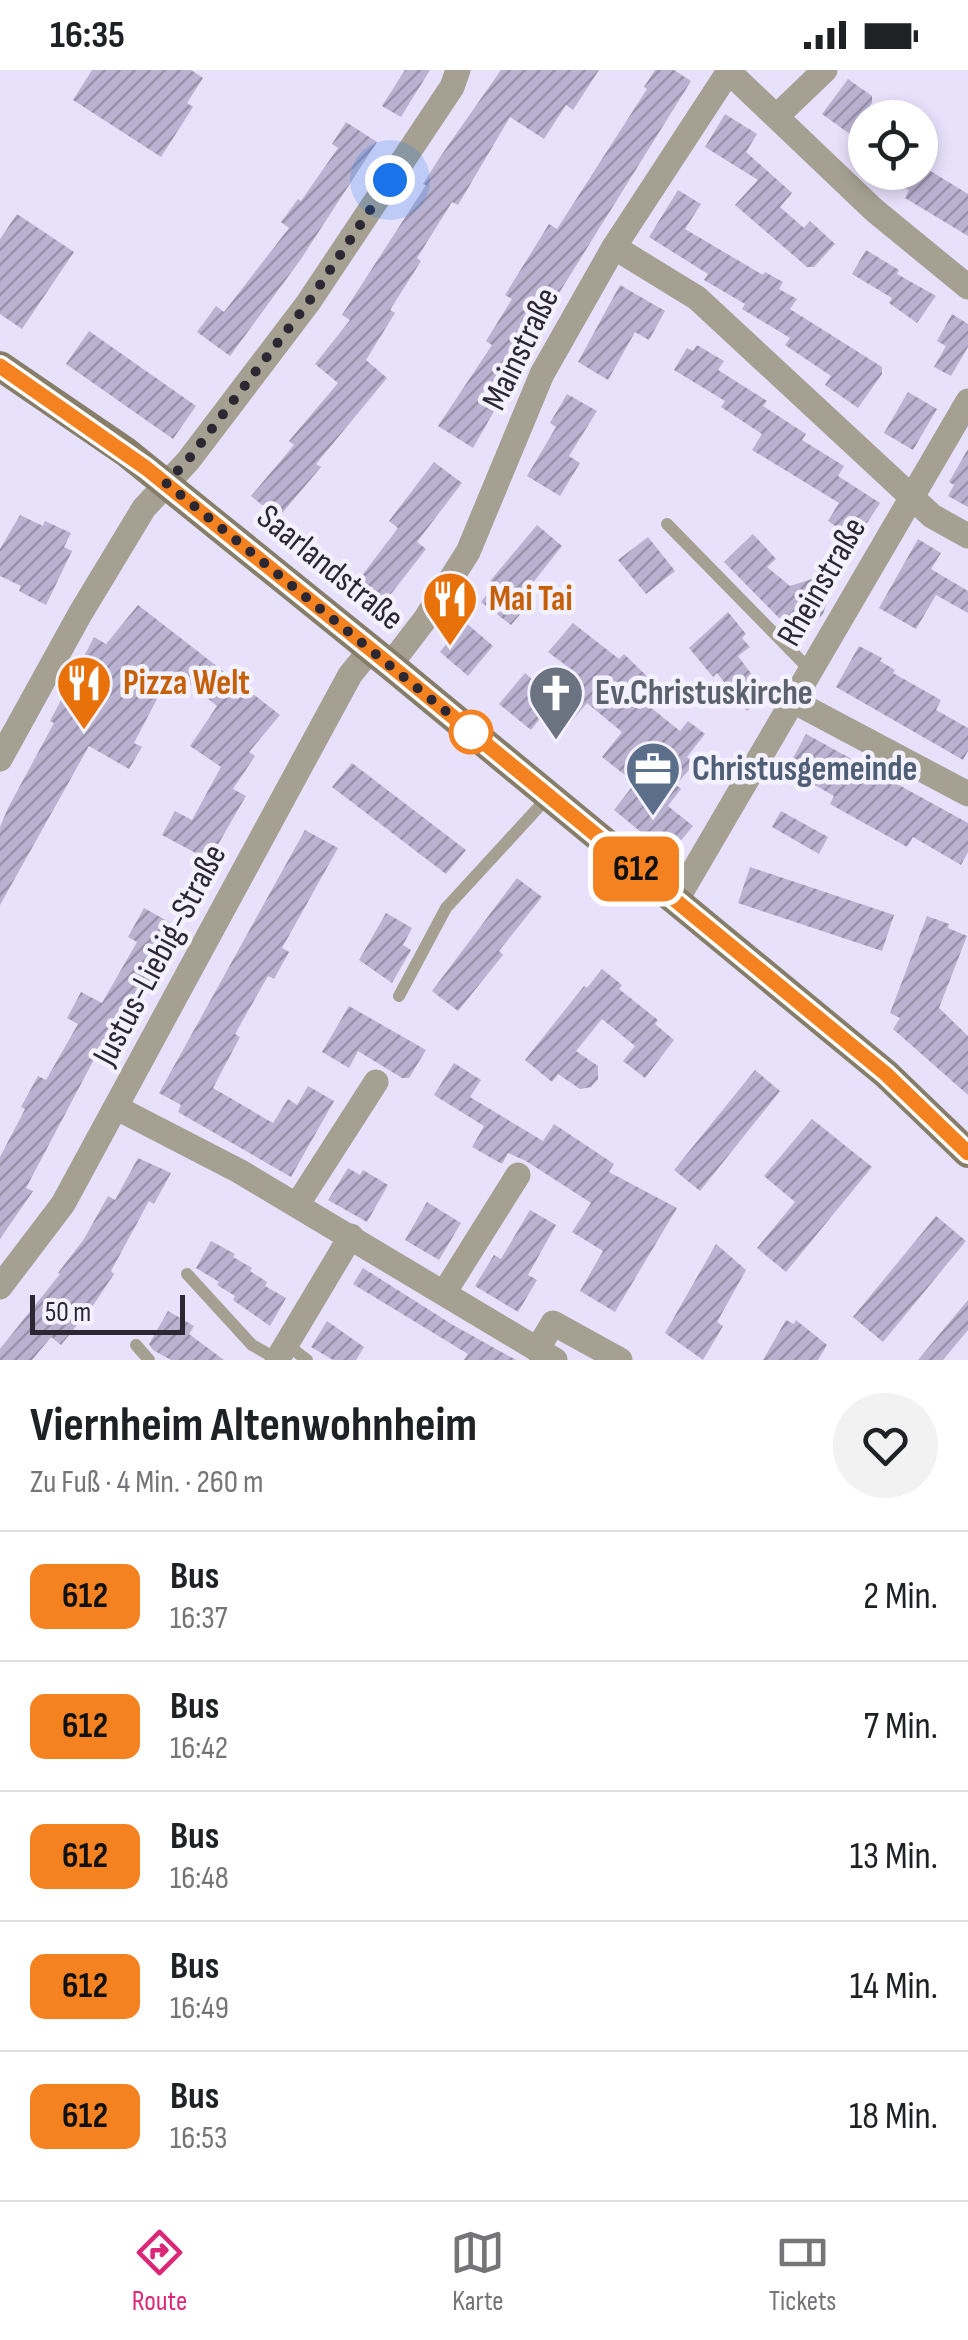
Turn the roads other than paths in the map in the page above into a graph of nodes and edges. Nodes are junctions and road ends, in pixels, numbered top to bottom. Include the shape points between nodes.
1 (458, 70) edge
2 (728, 70) edge
3 (825, 70) edge
4 (778, 116) junction
5 (614, 247) junction
6 (968, 287) edge
7 (0, 366) edge
8 (968, 401) edge
9 (166, 483) junction
10 (912, 498) junction
11 (667, 524) dead end
12 (968, 536) edge
13 (380, 657) junction
14 (810, 671) junction
15 (793, 700) junction
16 (0, 759) edge
17 (968, 794) edge
18 (548, 797) junction
19 (676, 902) junction
20 (399, 996) dead end
21 (376, 1082) dead end
22 (118, 1108) junction
23 (968, 1153) edge
24 (518, 1174) dead end
25 (298, 1205) junction
26 (351, 1236) junction
27 (187, 1274) dead end
28 (0, 1287) edge
29 (444, 1293) junction
30 (136, 1346) dead end
31 (546, 1355) edge
32 (287, 1356) edge
33 (149, 1360) edge
34 (617, 1360) edge

1 - 9 street via 308,303
2 - 4 street
2 - 5 street, Mainstraße
3 - 4 street
4 - 6 street via 874,210
5 - 10 street via 697,298
5 - 13 street, Mainstraße via 542,374 468,552 426,618
7 - 9 street, Saarlandstraße
8 - 10 street, Rheinstraße
9 - 13 street, Saarlandstraße
9 - 16 street via 129,531
10 - 12 street
10 - 14 street, Rheinstraße
11 - 14 lane
13 - 18 street, Saarlandstraße
13 - 22 street, Justus-Liebig-Straße via 350,675
14 - 15 street, Rheinstraße
15 - 17 street
15 - 19 street, Rheinstraße
18 - 19 street, Saarlandstraße
18 - 20 lane via 446,908
19 - 23 street, Saarlandstraße via 886,1074
21 - 25 street
22 - 25 street
22 - 28 street, Justus-Liebig-Straße via 62,1204
24 - 29 street
25 - 26 street
26 - 29 street
26 - 32 street
27 - 32 lane via 252,1345
29 - 31 street
30 - 33 lane
31 - 34 street via 553,1323

